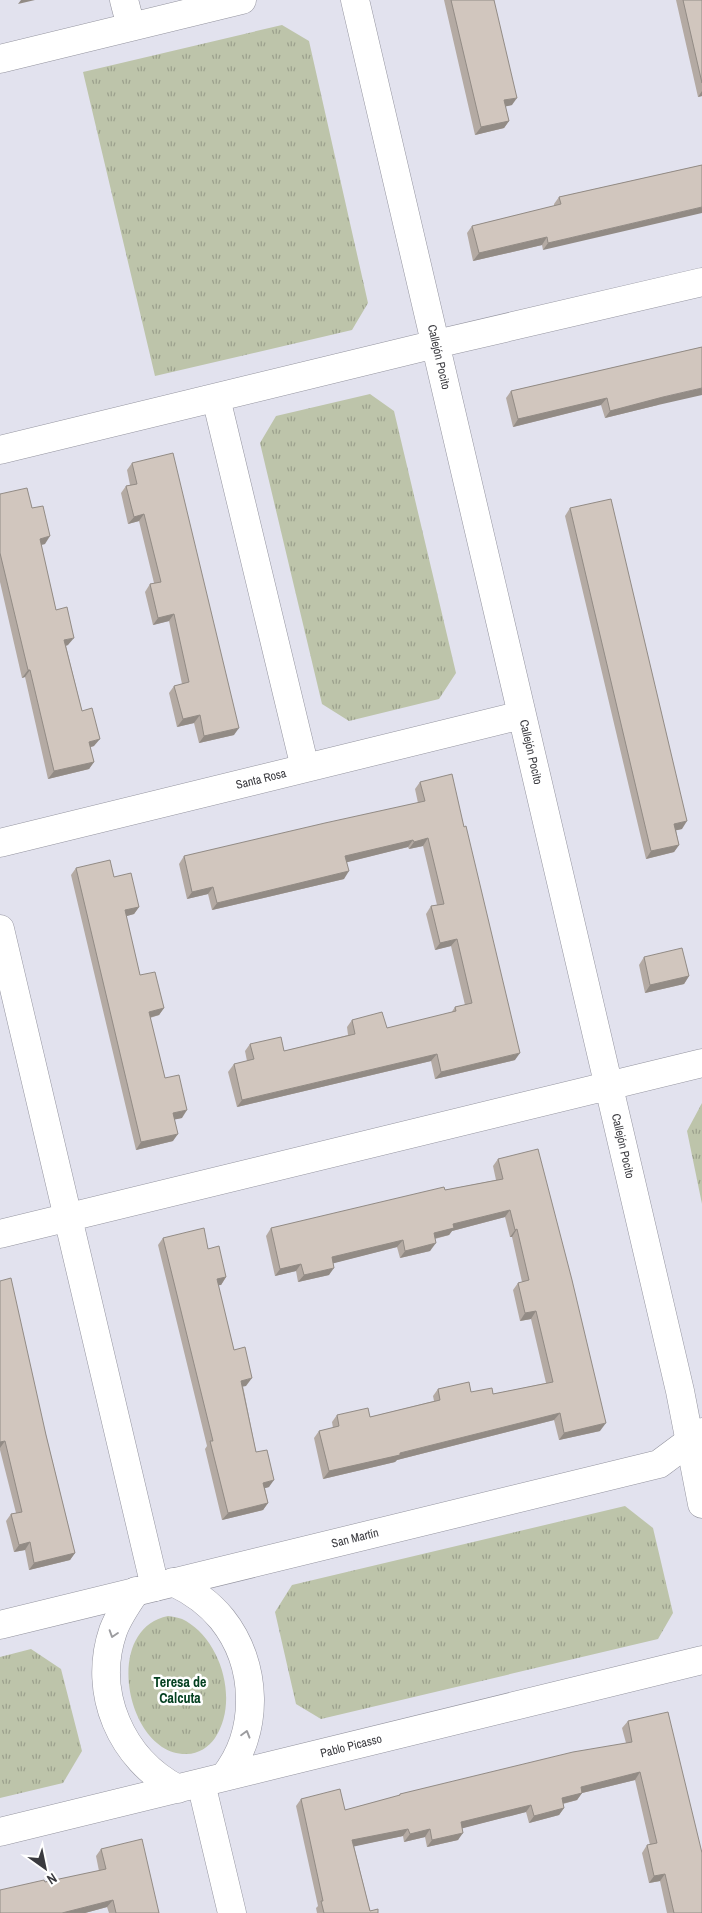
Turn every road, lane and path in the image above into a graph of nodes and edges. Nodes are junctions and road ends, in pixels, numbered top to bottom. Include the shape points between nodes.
1 (124, 0) edge
2 (242, 0) edge
3 (355, 0) edge
4 (131, 27) junction
5 (0, 59) edge
6 (702, 282) edge
7 (436, 344) junction
8 (216, 398) junction
9 (0, 450) edge
10 (522, 715) junction
11 (305, 768) junction
12 (0, 843) edge
13 (0, 929) edge
14 (702, 1063) edge
15 (608, 1085) junction
16 (68, 1218) junction
17 (0, 1234) edge
18 (696, 1437) edge
19 (702, 1504) edge
20 (155, 1587) junction
21 (0, 1625) edge
22 (702, 1660) edge
23 (201, 1783) junction
24 (0, 1832) edge
25 (232, 1913) edge

1 - 4 street
2 - 4 street
3 - 7 street, Callejón Pocito
4 - 5 street
6 - 7 street
7 - 8 street
7 - 10 street, Callejón Pocito
8 - 9 street
8 - 11 street
10 - 11 street, Santa Rosa
10 - 15 street, Callejón Pocito
11 - 12 street, Santa Rosa
13 - 16 street
14 - 15 street
15 - 16 street
15 - 18 street, Callejón Pocito
16 - 17 street
16 - 20 street
18 - 19 street, Callejón Pocito
18 - 20 street, San Martín via 659,1464
20 - 21 street, San Martín
23 -> 20 street via 241,1750 248,1728 250,1704 244,1659 235,1638 206,1602 187,1589
20 -> 23 street via 124,1608 113,1631 107,1654 110,1704 118,1727 146,1767 166,1782
22 - 23 street, Pablo Picasso
23 - 24 street, Pablo Picasso
23 - 25 street

